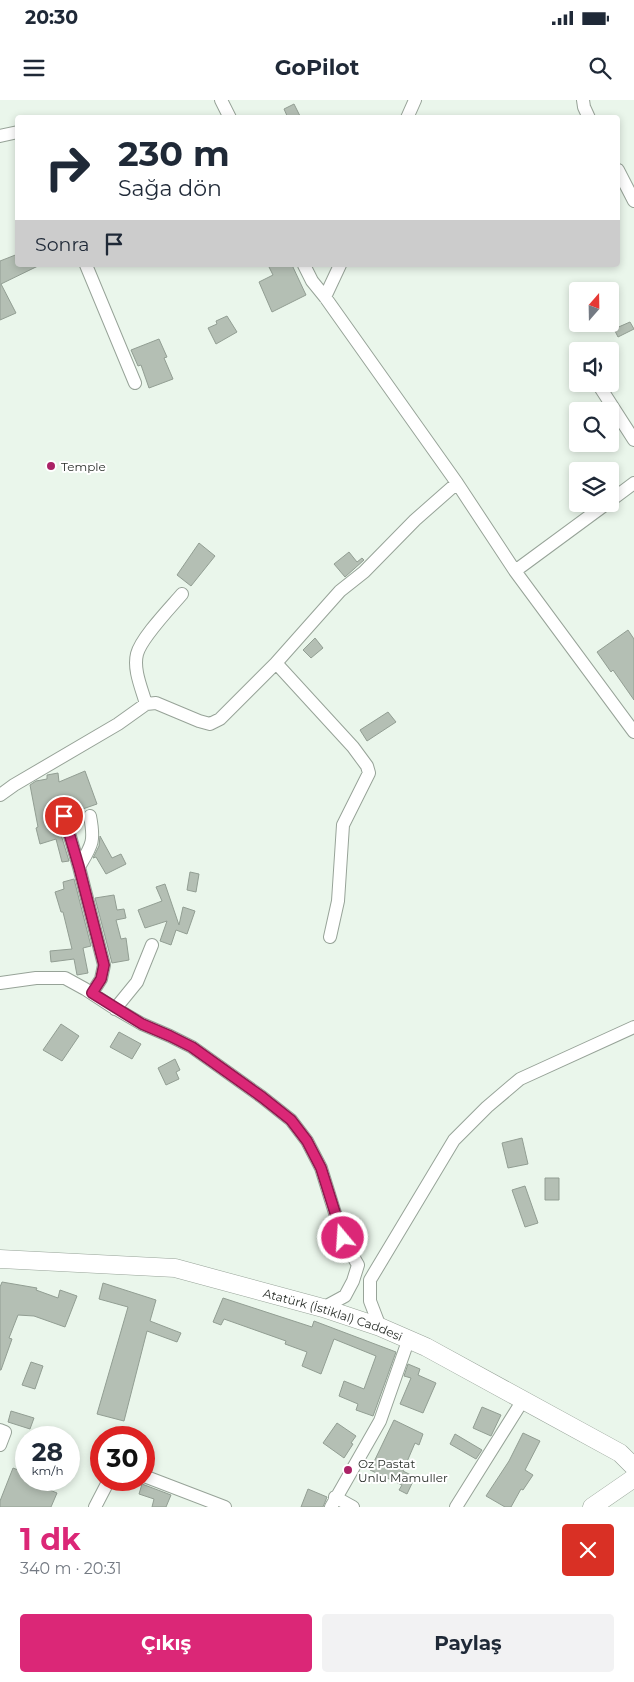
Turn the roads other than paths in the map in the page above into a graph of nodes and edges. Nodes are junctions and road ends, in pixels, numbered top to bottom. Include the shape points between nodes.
1 (221, 100) edge
2 (414, 100) edge
3 (583, 100) edge
4 (228, 115) edge
5 (408, 115) edge
6 (588, 115) edge
7 (15, 133) edge
8 (0, 136) edge
9 (620, 174) edge
10 (634, 201) edge
11 (87, 267) edge
12 (305, 267) edge
13 (339, 267) edge
14 (325, 298) junction
15 (135, 383) dead end
16 (603, 392) edge
17 (634, 440) edge
18 (457, 483) junction
19 (633, 486) edge
20 (619, 495) edge
21 (595, 512) edge
22 (515, 571) junction
23 (182, 594) dead end
24 (276, 663) junction
25 (146, 704) junction
26 (634, 732) edge
27 (0, 795) edge
28 (64, 816) dead end
29 (90, 816) dead end
30 (79, 867) junction
31 (330, 937) dead end
32 (152, 945) dead end
33 (0, 983) edge
34 (92, 993) junction
35 (115, 1009) junction
36 (634, 1027) edge
37 (0, 1259) edge
38 (323, 1308) junction
39 (380, 1327) junction
40 (408, 1341) junction
41 (523, 1400) junction
42 (0, 1430) edge
43 (0, 1445) edge
44 (634, 1467) edge
45 (634, 1478) edge
46 (155, 1481) edge
47 (103, 1491) edge
48 (333, 1502) edge
49 (211, 1505) edge
50 (95, 1507) edge
51 (225, 1507) edge
52 (353, 1507) edge
53 (456, 1507) edge
54 (592, 1507) edge

1 - 4 street
2 - 5 street
3 - 6 street
7 - 8 street
9 - 10 street
11 - 15 street
12 - 14 street
13 - 14 street
14 - 18 street
16 - 17 street
18 - 22 street
18 - 24 street via 340,591
19 - 20 street
21 - 22 street
22 - 26 street
23 - 25 street via 137,654 137,670
24 - 25 street via 220,719 210,724 156,702
24 - 31 street via 352,747 369,773 343,825 338,901
25 - 27 street
28 - 30 street
29 - 30 street via 92,846
30 - 34 street via 104,965 101,979
32 - 35 street via 137,982
33 - 34 street via 65,978
34 - 35 street
35 - 38 street via 192,1047 291,1120 307,1141 321,1168 343,1238 358,1265 345,1296
36 - 39 street via 520,1079 454,1140 370,1280 370,1301
37 - 38 street, Atatürk (İstiklal) Caddesi via 175,1268
38 - 39 street, Atatürk (İstiklal) Caddesi
39 - 40 street, Atatürk (İstiklal) Caddesi
40 - 41 street, Atatürk (İstiklal) Caddesi via 426,1347
40 - 48 street via 380,1420
41 - 44 street, Atatürk (İstiklal) Caddesi via 620,1453
41 - 53 street
42 - 43 street via 5,1432
45 - 54 street
46 - 49 street
47 - 50 street
48 - 52 street
49 - 51 street

